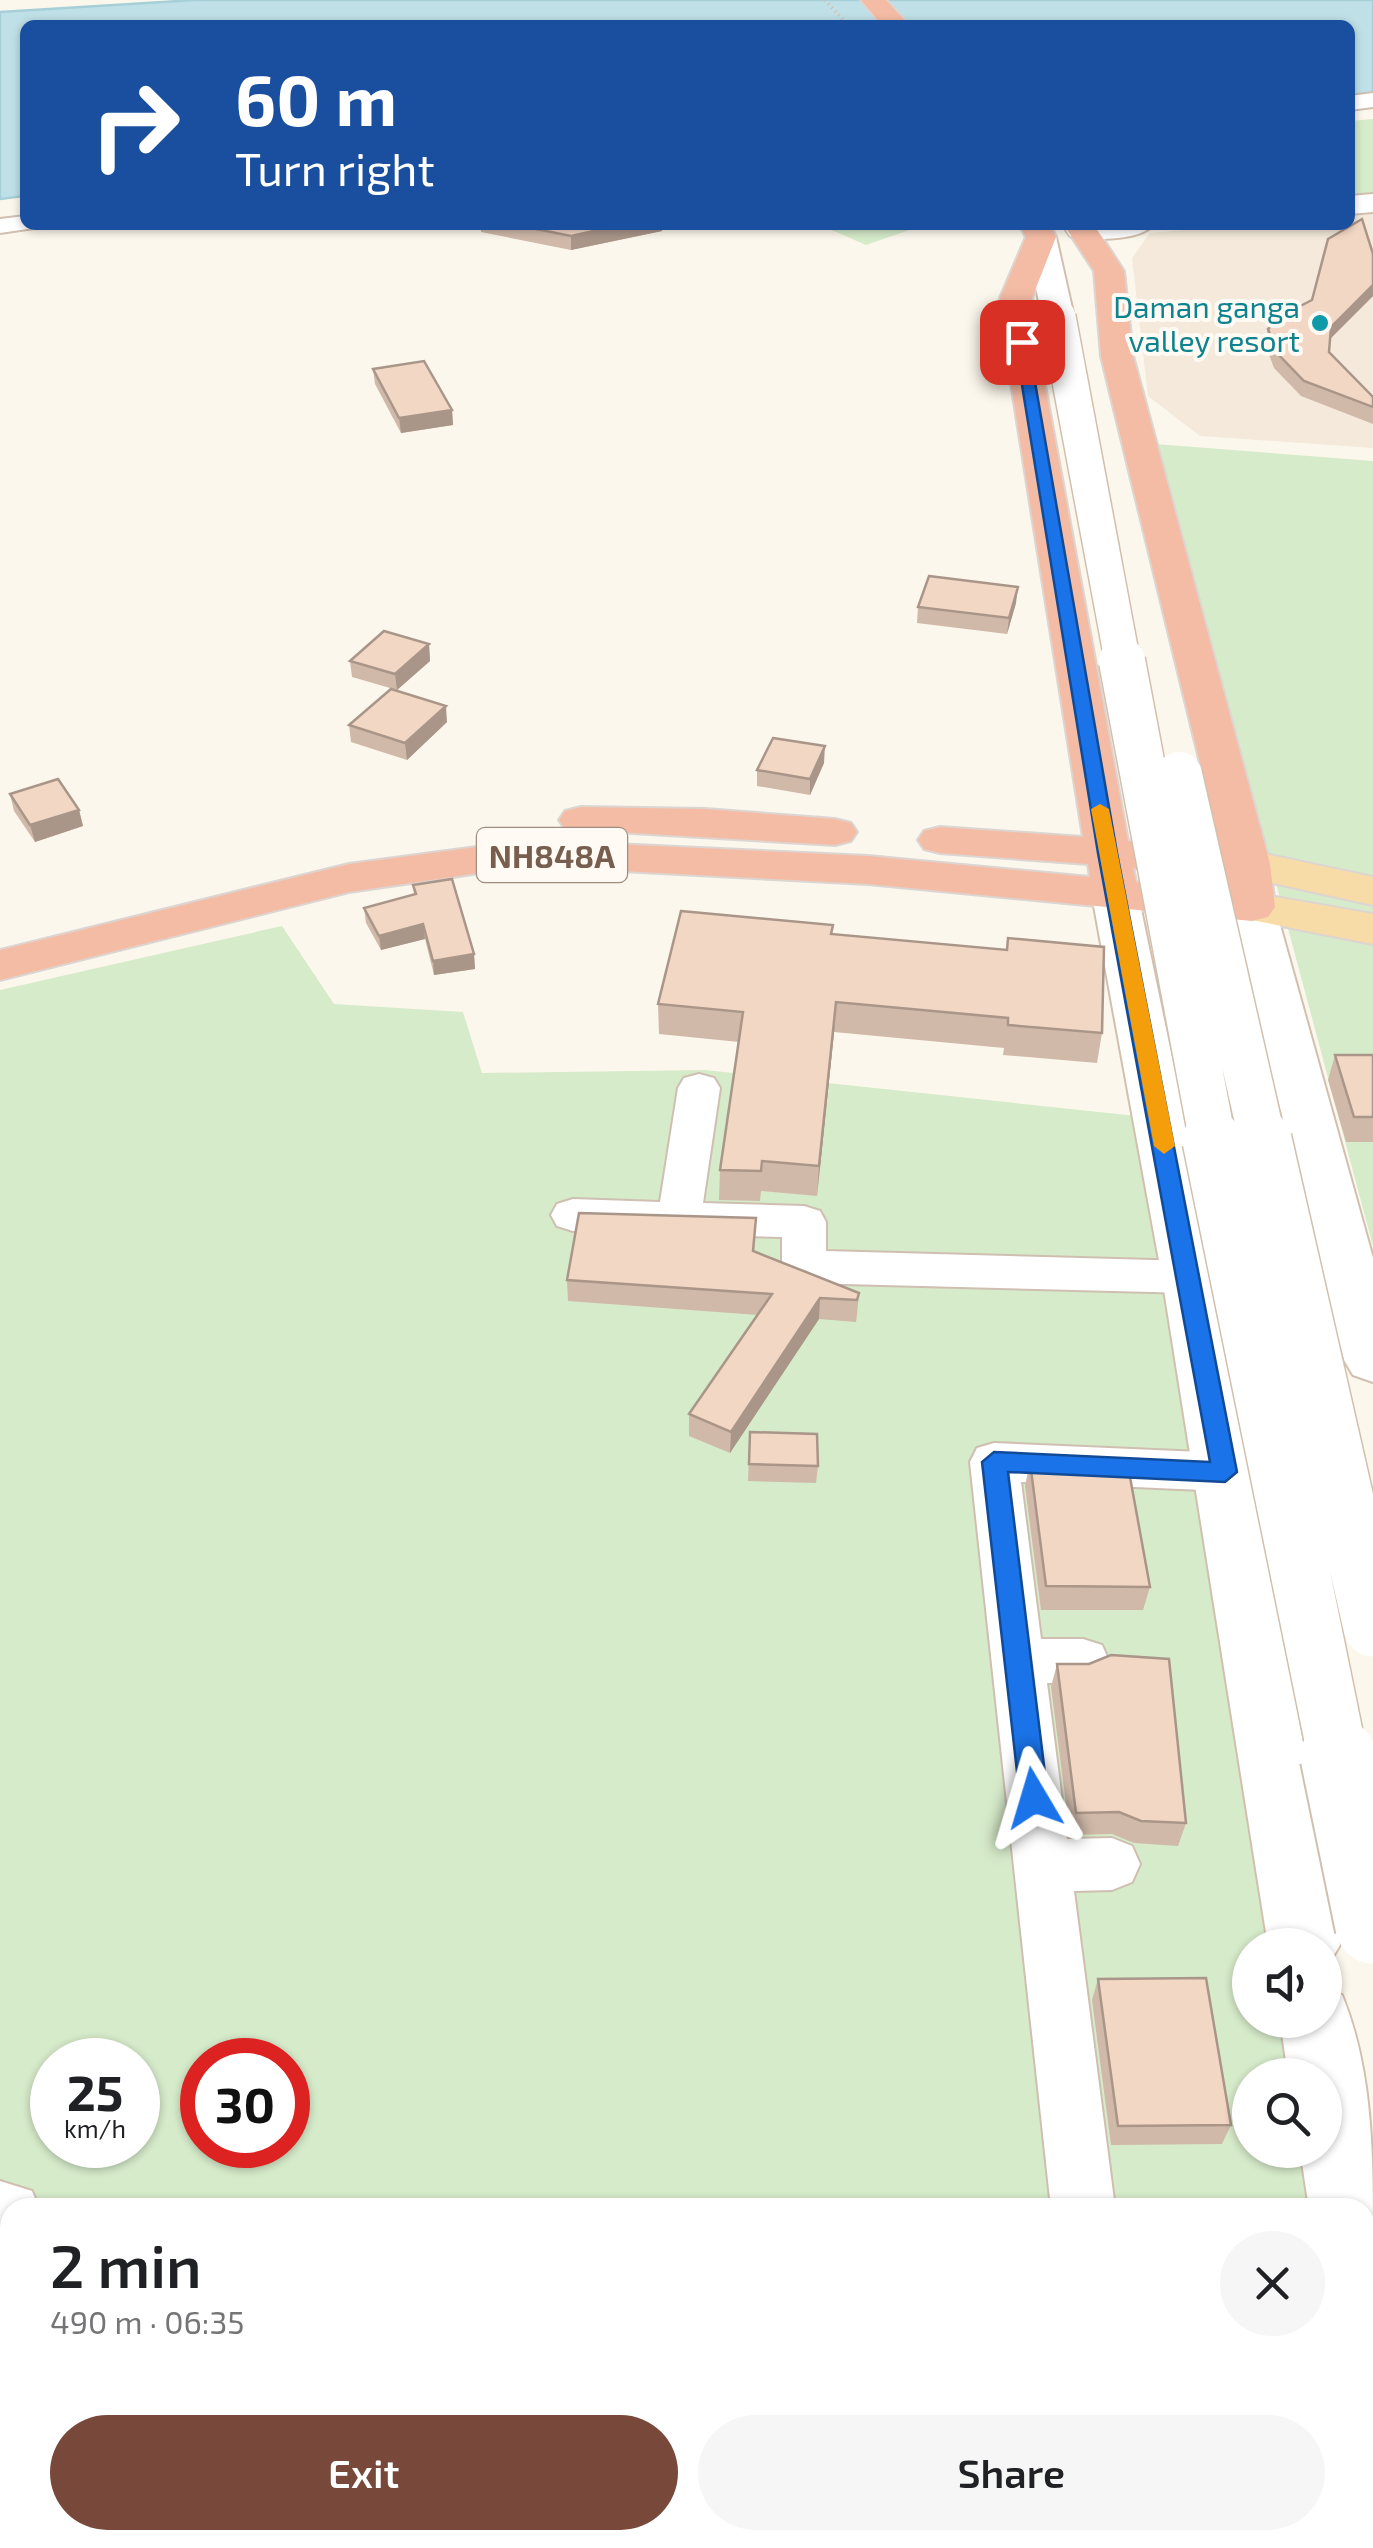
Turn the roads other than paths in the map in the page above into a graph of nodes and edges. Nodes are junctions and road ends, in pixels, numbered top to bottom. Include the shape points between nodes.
1 (873, 0) edge
2 (891, 20) edge
3 (1038, 231) edge
4 (1083, 233) edge
5 (1071, 317) junction
6 (1111, 874) junction
7 (1250, 885) junction
8 (1373, 891) edge
9 (0, 928) edge
10 (1373, 929) edge
11 (0, 965) edge
12 (699, 1088) dead end
13 (573, 1215) dead end
14 (679, 1218) junction
15 (1190, 1277) junction
16 (1373, 1360) edge
17 (1225, 1472) junction
18 (1373, 1627) edge
19 (1018, 1661) junction
20 (1082, 1661) edge
21 (1112, 1864) dead end
22 (1042, 1866) junction
23 (1373, 1926) edge
24 (1301, 1928) edge
25 (1319, 2038) edge
26 (1082, 2198) edge
27 (1346, 2198) edge

1 - 2 highway
3 - 5 main road
3 - 6 highway via 1016,314
4 - 5 main road
4 - 7 highway via 1109,271 1117,356
5 - 18 main road, bridge
5 - 23 main road, bridge via 1237,1273
6 - 7 highway
6 - 9 highway, NH848A via 705,822 528,819 390,836
6 - 11 highway, NH848A via 528,854 349,878
6 - 15 main road
7 - 8 main road
7 - 10 main road
7 - 16 main road
12 - 14 street
13 - 14 street
14 - 15 street via 804,1222 804,1267
15 - 17 main road
17 - 19 street via 994,1462
17 - 24 main road
19 - 20 street
19 - 22 street
21 - 22 street
22 - 26 street
25 - 27 main road

